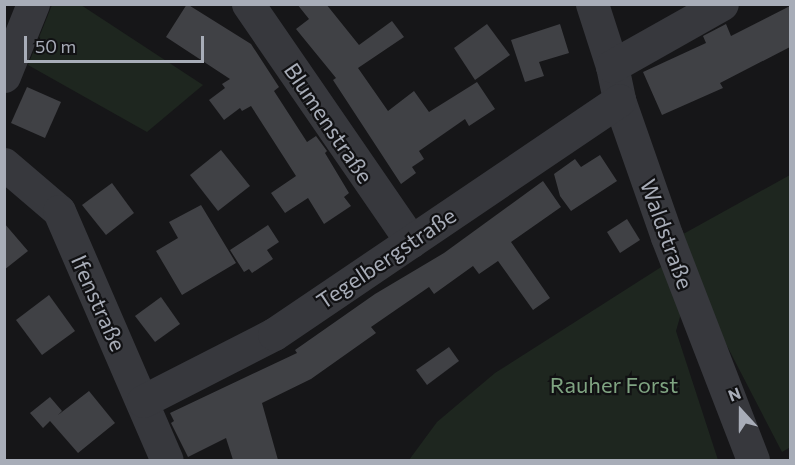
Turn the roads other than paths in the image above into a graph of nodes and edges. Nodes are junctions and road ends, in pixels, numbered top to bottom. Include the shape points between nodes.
1 (33, 4) edge
2 (248, 4) edge
3 (592, 4) edge
4 (723, 4) edge
5 (612, 66) junction
6 (4, 76) edge
7 (619, 100) junction
8 (4, 164) edge
9 (411, 241) junction
10 (143, 401) junction
11 (167, 460) edge
12 (753, 460) edge

1 - 6 street
2 - 9 street, Blumenstraße
3 - 5 street, Waldstraße
4 - 5 street
5 - 7 street, Waldstraße
7 - 9 street, Tegelbergstraße
7 - 12 street, Waldstraße
8 - 10 street, Ifenstraße via 59,211
9 - 10 street, Tegelbergstraße via 274,334
10 - 11 street, Ifenstraße

